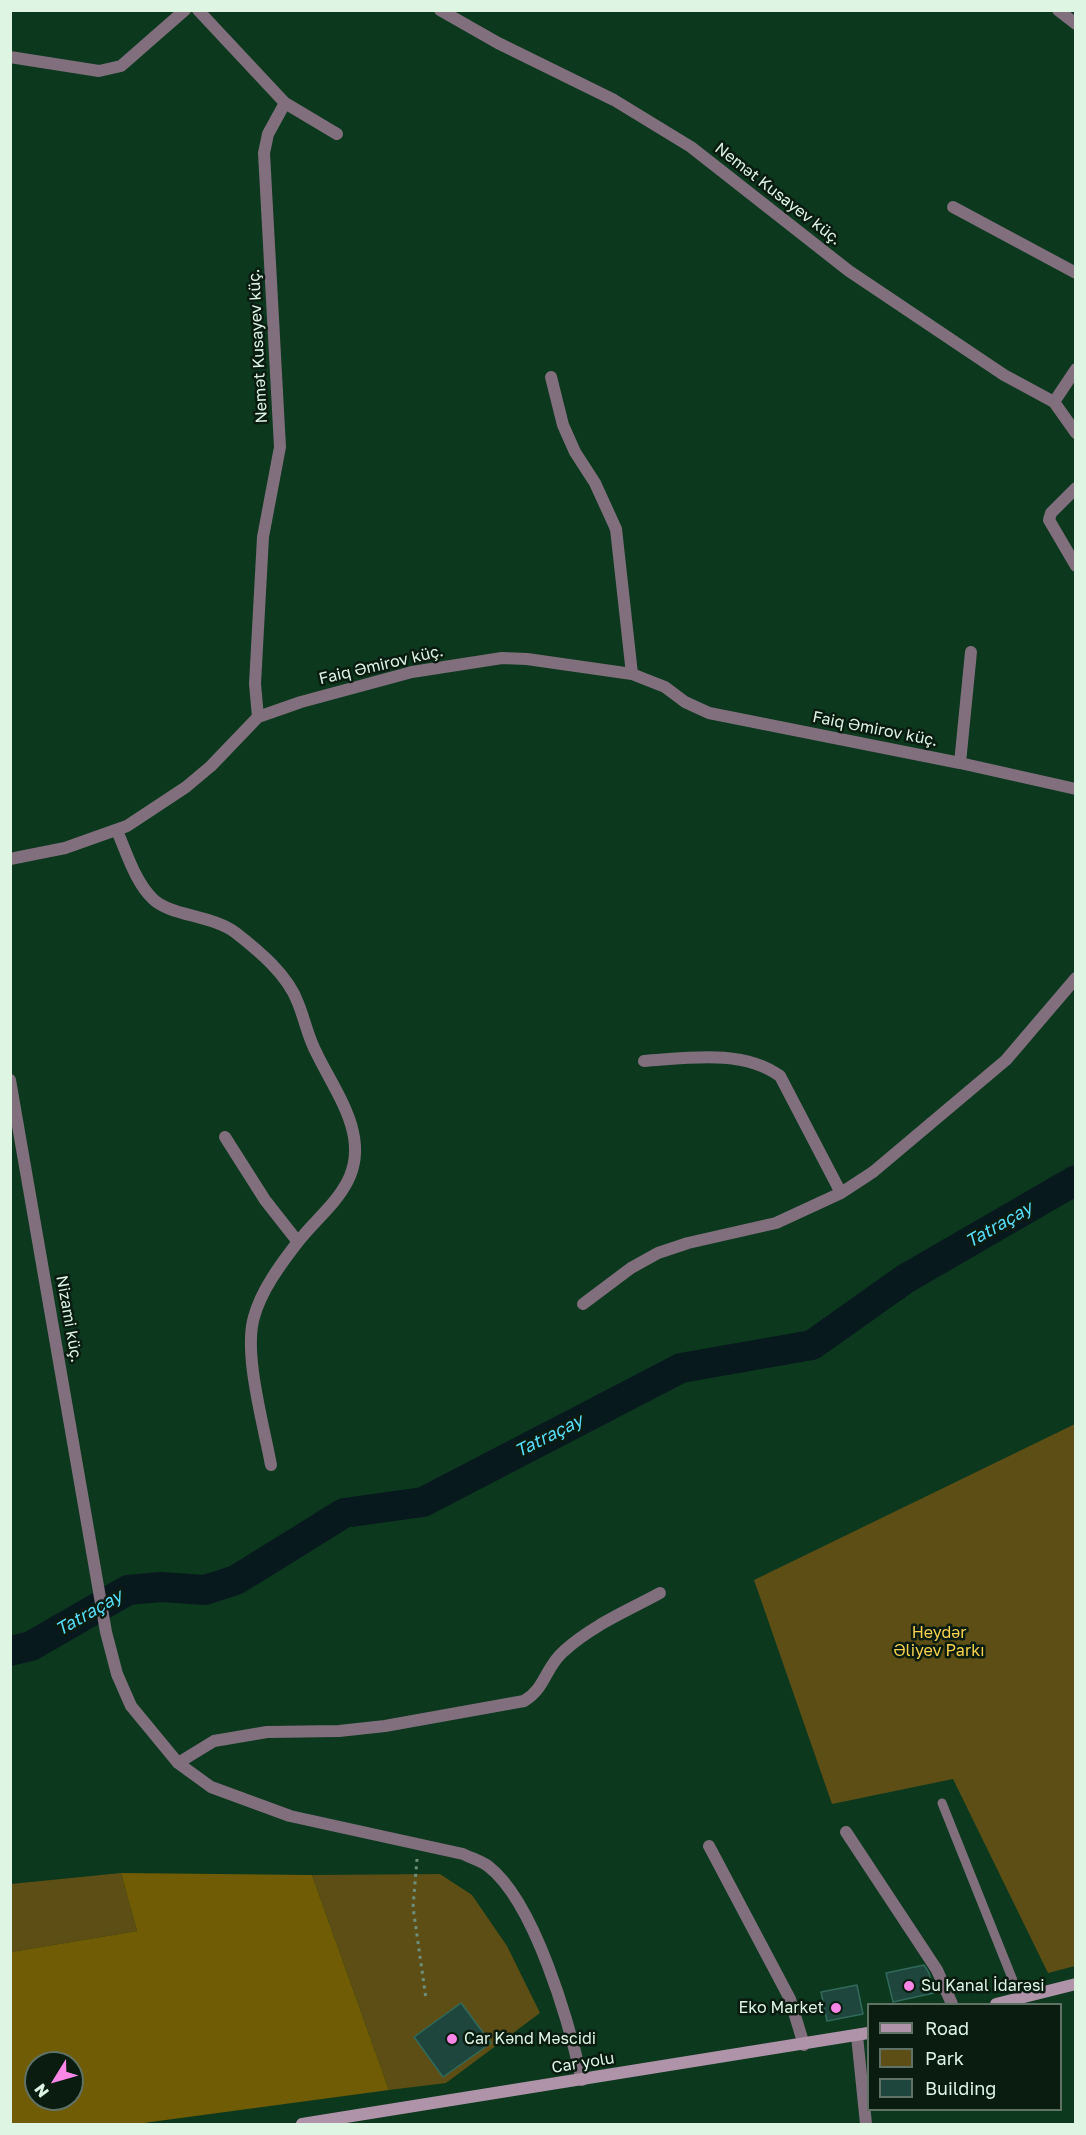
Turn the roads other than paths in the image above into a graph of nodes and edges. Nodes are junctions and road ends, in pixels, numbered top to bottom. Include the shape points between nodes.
1 (185, 10) edge
2 (198, 10) edge
3 (440, 10) edge
4 (1059, 10) edge
5 (1076, 24) edge
6 (10, 57) edge
7 (285, 103) junction
8 (337, 134) dead end
9 (953, 207) dead end
10 (1076, 273) edge
11 (1076, 369) edge
12 (551, 377) dead end
13 (1054, 402) junction
14 (1076, 433) edge
15 (1076, 488) edge
16 (1076, 566) edge
17 (971, 652) dead end
18 (632, 674) junction
19 (258, 717) junction
20 (960, 763) junction
21 (1076, 789) edge
22 (117, 831) junction
23 (10, 859) edge
24 (1076, 978) edge
25 (644, 1061) dead end
26 (10, 1080) edge
27 (225, 1137) dead end
28 (841, 1193) junction
29 (298, 1242) junction
30 (584, 1304) dead end
31 (271, 1465) dead end
32 (660, 1593) dead end
33 (178, 1763) junction
34 (942, 1803) dead end
35 (846, 1832) dead end
36 (709, 1846) dead end
37 (1076, 1984) edge
38 (1020, 1998) junction
39 (952, 2003) edge
40 (1000, 2003) edge
41 (863, 2034) edge
42 (804, 2045) junction
43 (582, 2080) junction
44 (302, 2124) edge
45 (866, 2124) edge

1 - 6 street via 121,66 99,71
2 - 7 street
3 - 13 street, Nemət Kusayev küç. via 614,100 691,147 849,271 1004,375
4 - 5 street
7 - 8 street
7 - 19 street, Nemət Kusayev küç. via 268,134 264,153 280,447 263,537 255,684
9 - 10 street
11 - 13 street
12 - 18 street via 563,425 616,529
13 - 14 street, Nemət Kusayev küç.
15 - 16 street via 1049,520
17 - 20 street
18 - 19 street, Faiq Əmirov küç. via 528,658 502,658 412,672
18 - 20 street, Faiq Əmirov küç. via 665,687 709,713
19 - 22 street, Faiq Əmirov küç. via 211,766
20 - 21 street, Faiq Əmirov küç.
22 - 23 street, Faiq Əmirov küç. via 65,848
22 - 29 street via 142,886 154,900 223,924 281,974 298,1001 312,1046 353,1130 356,1147 353,1167 337,1200
24 - 28 street via 1006,1060 873,1172
25 - 28 street via 714,1057 764,1064 780,1076
26 - 33 street, Nizami küç. via 106,1632 117,1674 131,1706
27 - 29 street via 265,1200
28 - 30 street via 776,1223 658,1253
29 - 31 street via 267,1286 249,1342
32 - 33 street via 581,1636 561,1653 538,1693 524,1701 385,1726 267,1732 224,1739
33 - 43 street, Nizami küç. via 211,1787 246,1802 290,1816 463,1854 488,1866 504,1883 540,1949 569,2024
34 - 38 lane
35 - 39 street via 937,1970
36 - 42 street via 790,1998
37 - 38 street
38 - 40 street
41 - 42 street, Car yolu
41 - 45 street
42 - 43 street, Car yolu
43 - 44 street, Car yolu

